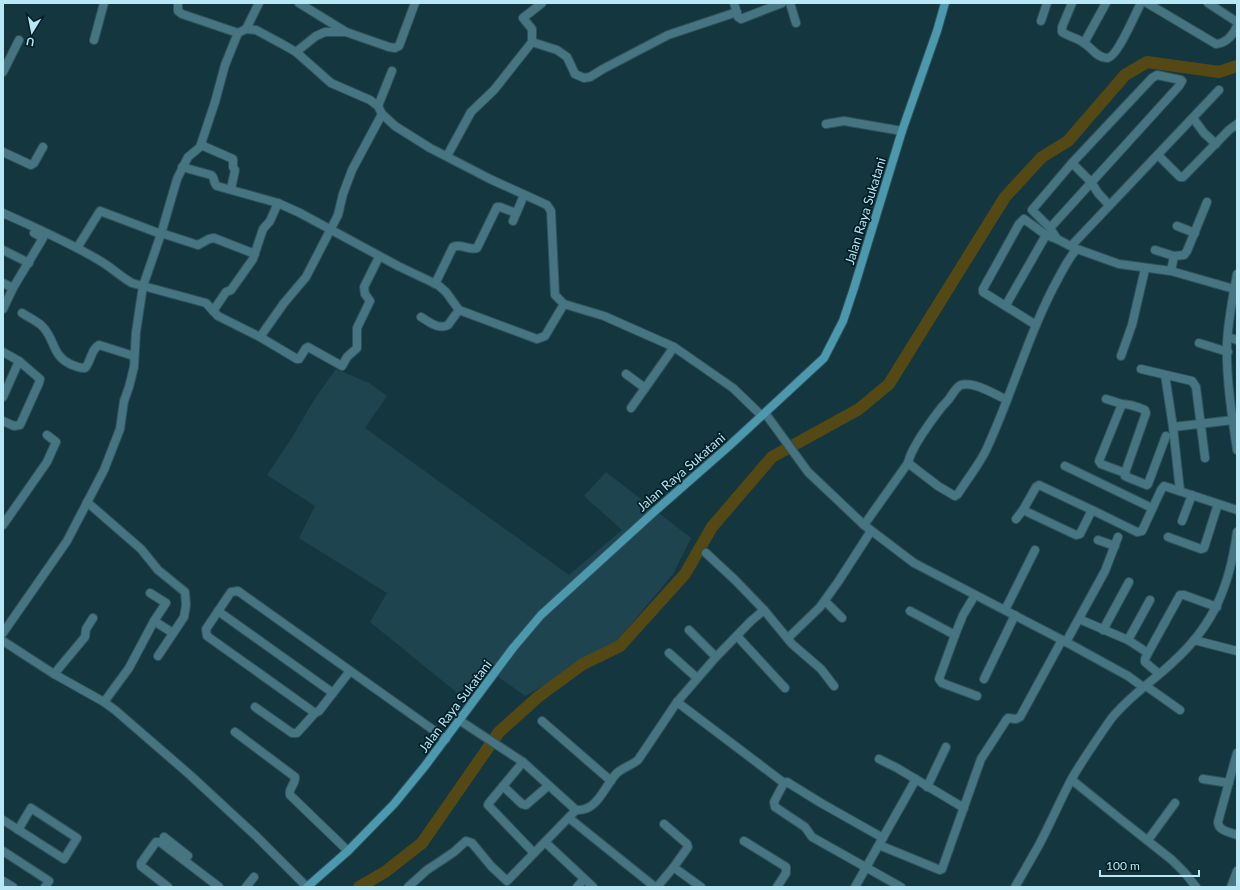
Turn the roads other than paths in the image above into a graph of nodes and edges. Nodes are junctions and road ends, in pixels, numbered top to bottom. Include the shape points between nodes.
1 (104, 3) edge
2 (178, 3) edge
3 (259, 3) edge
4 (299, 3) edge
5 (415, 3) edge
6 (542, 3) edge
7 (734, 3) edge
8 (782, 3) edge
9 (790, 3) edge
10 (945, 3) edge
11 (1047, 3) edge
12 (1072, 3) edge
13 (1106, 3) edge
14 (1140, 3) edge
15 (1147, 3) edge
16 (1208, 3) edge
17 (737, 12) junction
18 (1040, 21) dead end
19 (1237, 22) edge
20 (796, 23) dead end
21 (1237, 26) edge
22 (246, 29) junction
23 (346, 32) junction
24 (238, 33) junction
25 (19, 40) dead end
26 (94, 40) dead end
27 (532, 42) junction
28 (1084, 43) junction
29 (296, 52) junction
30 (392, 71) dead end
31 (3, 72) edge
32 (1220, 90) dead end
33 (378, 106) junction
34 (382, 114) junction
35 (1193, 118) junction
36 (826, 124) dead end
37 (1237, 124) edge
38 (902, 131) junction
39 (1216, 144) junction
40 (201, 145) junction
41 (43, 147) dead end
42 (3, 152) edge
43 (1158, 155) junction
44 (447, 156) junction
45 (1072, 164) junction
46 (182, 167) junction
47 (1091, 182) junction
48 (231, 189) junction
49 (524, 195) junction
50 (1207, 202) dead end
51 (278, 204) junction
52 (1109, 205) junction
53 (1032, 210) junction
54 (3, 213) edge
55 (3, 217) edge
56 (1024, 219) junction
57 (1176, 226) dead end
58 (1050, 228) junction
59 (331, 229) junction
60 (161, 233) junction
61 (1194, 233) junction
62 (1046, 235) junction
63 (1058, 239) junction
64 (77, 248) junction
65 (1075, 248) junction
66 (3, 250) edge
67 (1155, 250) dead end
68 (255, 254) junction
69 (379, 256) junction
70 (1174, 256) junction
71 (29, 263) junction
72 (1145, 268) junction
73 (1171, 271) junction
74 (1237, 274) edge
75 (3, 282) edge
76 (434, 284) junction
77 (143, 286) junction
78 (13, 288) junction
79 (1234, 288) junction
80 (564, 304) junction
81 (1006, 305) junction
82 (3, 309) edge
83 (459, 310) junction
84 (213, 311) junction
85 (22, 313) dead end
86 (421, 317) dead end
87 (1036, 325) junction
88 (260, 337) junction
89 (1228, 337) junction
90 (1237, 340) edge
91 (1198, 343) dead end
92 (674, 346) junction
93 (3, 352) edge
94 (1228, 352) junction
95 (134, 356) junction
96 (1121, 356) dead end
97 (19, 361) junction
98 (1141, 369) dead end
99 (626, 374) dead end
100 (1165, 376) junction
101 (645, 388) junction
102 (3, 397) edge
103 (1106, 399) dead end
104 (1007, 400) junction
105 (1122, 404) junction
106 (631, 408) dead end
107 (764, 414) junction
108 (1233, 420) junction
109 (3, 421) edge
110 (1200, 423) junction
111 (1173, 427) junction
112 (47, 436) dead end
113 (1166, 436) dead end
114 (1236, 440) edge
115 (1237, 450) edge
116 (1205, 458) dead end
117 (908, 464) junction
118 (1065, 466) dead end
119 (1125, 473) junction
120 (1150, 481) junction
121 (1163, 487) junction
122 (1180, 491) junction
123 (1192, 495) junction
124 (87, 502) junction
125 (1218, 504) junction
126 (1152, 508) junction
127 (1023, 510) junction
128 (1092, 510) junction
129 (1237, 510) edge
130 (1016, 519) dead end
131 (1182, 521) dead end
132 (3, 525) edge
133 (864, 525) junction
134 (871, 531) junction
135 (1237, 532) edge
136 (1118, 537) dead end
137 (1168, 537) dead end
138 (1098, 540) dead end
139 (1115, 546) junction
140 (1035, 550) dead end
141 (706, 553) dead end
142 (1129, 582) dead end
143 (150, 593) dead end
144 (975, 594) junction
145 (1150, 600) dead end
146 (825, 601) junction
147 (1217, 607) junction
148 (764, 610) junction
149 (1004, 610) junction
150 (218, 611) junction
151 (910, 611) dead end
152 (1015, 615) junction
153 (93, 618) dead end
154 (842, 618) dead end
155 (1078, 619) junction
156 (154, 621) junction
157 (690, 630) dead end
158 (1103, 630) junction
159 (3, 633) edge
160 (173, 633) junction
161 (954, 635) junction
162 (737, 636) junction
163 (788, 638) junction
164 (1128, 640) junction
165 (1194, 640) junction
166 (3, 641) edge
167 (1064, 641) junction
168 (1237, 651) edge
169 (669, 653) dead end
170 (1148, 653) junction
171 (158, 656) dead end
172 (716, 657) junction
173 (350, 671) junction
174 (54, 674) junction
175 (1159, 674) junction
176 (698, 678) junction
177 (984, 679) dead end
178 (834, 686) dead end
179 (1144, 686) junction
180 (785, 688) dead end
181 (333, 693) junction
182 (977, 696) dead end
183 (104, 702) junction
184 (677, 702) junction
185 (255, 707) dead end
186 (1180, 710) dead end
187 (315, 713) junction
188 (460, 720) junction
189 (542, 721) dead end
190 (235, 732) dead end
191 (446, 739) junction
192 (946, 747) dead end
193 (1237, 754) edge
194 (879, 759) dead end
195 (523, 762) junction
196 (1203, 779) dead end
197 (916, 780) junction
198 (1072, 780) junction
199 (611, 781) junction
200 (784, 783) junction
201 (1229, 783) junction
202 (503, 786) junction
203 (548, 786) junction
204 (927, 787) junction
205 (1175, 803) dead end
206 (964, 808) junction
207 (576, 810) junction
208 (569, 818) junction
209 (3, 820) edge
210 (664, 824) dead end
211 (18, 830) junction
212 (1237, 835) edge
213 (164, 837) dead end
214 (1148, 840) junction
215 (744, 841) dead end
216 (545, 842) junction
217 (881, 842) junction
218 (3, 850) edge
219 (348, 851) junction
220 (534, 853) junction
221 (673, 868) junction
222 (866, 868) junction
223 (1237, 871) edge
224 (254, 877) dead end
225 (584, 879) junction
226 (3, 881) edge
227 (13, 887) edge
228 (45, 887) edge
229 (168, 887) edge
230 (219, 887) edge
231 (226, 887) edge
232 (246, 887) edge
233 (307, 887) edge
234 (408, 887) edge
235 (576, 887) edge
236 (593, 887) edge
237 (656, 887) edge
238 (701, 887) edge
239 (777, 887) edge
240 (855, 887) edge
241 (901, 887) edge
242 (1015, 887) edge
243 (1196, 887) edge
244 (1230, 887) edge

1 - 26 street
2 - 24 street via 178,11 182,14
3 - 22 street
4 - 23 street
5 - 23 street via 399,46 395,48
6 - 27 street via 523,19 532,29
7 - 17 street
8 - 17 street via 741,19
9 - 20 street
10 - 38 main road, Jalan Raya Sukatani
11 - 18 street
12 - 28 street via 1062,32
13 - 28 street
14 - 28 street via 1112,57 1098,55
15 - 21 street via 1216,44 1222,44 1227,40
16 - 19 street
17 - 27 street via 668,35 586,78 577,76 567,57 557,50
22 - 24 street
22 - 29 street via 256,30
23 - 29 street via 325,32
24 - 40 street via 225,65 216,102
25 - 31 street
27 - 44 street via 494,90 471,112
29 - 33 street via 331,83
30 - 33 street
32 - 35 street
33 - 34 street
34 - 44 street via 395,126
34 - 59 street via 352,170
35 - 39 street
35 - 43 street
36 - 38 street via 844,121
37 - 39 street
38 - 107 main road, Jalan Raya Sukatani via 843,321 824,358
39 - 43 street via 1183,177
40 - 46 street
40 - 48 street via 232,159 235,170
41 - 42 street via 31,165
43 - 52 street
44 - 49 street
45 - 47 street
45 - 47 street via 1152,78 1158,75 1181,80 1179,86
45 - 53 street
46 - 48 street via 211,174 216,185
46 - 60 street
47 - 52 street
47 - 58 street
48 - 51 street
49 - 76 street via 515,217 497,207 476,249 453,247
49 - 80 street via 539,200 550,208 555,295
50 - 61 street
51 - 59 street
51 - 68 street via 263,229
52 - 65 street
53 - 56 street
53 - 58 street
54 - 64 street
55 - 71 street via 43,238
56 - 62 street
56 - 81 street via 982,289
57 - 61 street
58 - 63 street
59 - 69 street
59 - 88 street via 306,277
60 - 64 street via 100,211
60 - 68 street via 198,245 214,238
60 - 77 street
61 - 70 street via 1184,255
62 - 63 street
62 - 81 street
63 - 65 street
64 - 77 street via 103,262 132,283
65 - 72 street via 1119,264
65 - 87 street
66 - 71 street
67 - 70 street
68 - 84 street via 232,290 226,292
69 - 76 street
69 - 88 street via 364,287 370,301 357,328 357,347 342,365 308,348 298,359
70 - 73 street
71 - 78 street
72 - 73 street
72 - 96 street via 1132,325
73 - 79 street
74 - 79 street
75 - 78 street
76 - 83 street via 442,287
77 - 84 street via 206,303
77 - 95 street
78 - 82 street
79 - 89 street
80 - 83 street via 545,336 537,339
80 - 92 street via 604,316
81 - 87 street
83 - 86 street via 446,327 434,325
84 - 88 street
85 - 95 street via 41,325 63,361 80,368 88,366 94,350 99,345
87 - 104 street
89 - 90 street
89 - 94 street
91 - 94 street
92 - 101 street
92 - 107 street via 733,388
93 - 97 street
94 - 108 street
95 - 124 street via 134,367 124,401 120,428 104,470
97 - 102 street
97 - 109 street via 40,379 39,383 20,425 14,426
98 - 100 street
99 - 101 street
100 - 110 street via 1192,381 1196,387
100 - 111 street
101 - 106 street
103 - 105 street
104 - 117 street via 980,387 959,386 917,442
104 - 117 street via 987,450 956,496
105 - 119 street via 1099,461
105 - 119 street via 1143,409 1146,414
107 - 133 street via 808,472
107 - 188 main road, Jalan Raya Sukatani via 541,615 513,648
108 - 110 street
108 - 114 street
110 - 111 street
110 - 116 street
111 - 122 street
112 - 132 street via 56,442 49,458
113 - 120 street
114 - 115 street
117 - 133 street
118 - 126 street
119 - 120 street via 1127,477 1147,485
120 - 121 street
121 - 122 street
121 - 126 street
122 - 123 street
123 - 125 street
123 - 131 street
124 - 159 street via 67,541
124 - 160 street via 142,549 158,570 185,592 184,617
125 - 129 street
125 - 137 street via 1204,548
126 - 128 street via 1140,532
127 - 128 street via 1039,485
127 - 128 street via 1076,535 1080,534
127 - 130 street
133 - 134 street
134 - 144 street via 914,563
134 - 146 street
135 - 147 street via 1224,590
136 - 139 street
138 - 139 street
139 - 155 street via 1106,571
140 - 149 street
141 - 148 street
142 - 158 street
143 - 156 street via 166,603
144 - 149 street
144 - 161 street
145 - 164 street
146 - 154 street
146 - 163 street via 811,618
147 - 165 street
147 - 170 street via 1180,595
148 - 162 street
148 - 163 street
149 - 152 street
150 - 173 street via 231,592 238,591
150 - 181 street
150 - 187 street via 206,629 207,636
151 - 161 street
152 - 167 street
152 - 177 street
153 - 174 street via 86,629 85,637
155 - 158 street
155 - 167 street
156 - 160 street
156 - 183 street via 129,668
157 - 172 street
158 - 164 street
160 - 171 street
161 - 182 street via 939,681
162 - 172 street
162 - 180 street
163 - 178 street via 821,669
164 - 170 street
165 - 168 street
165 - 175 street
166 - 174 street
167 - 179 street
167 - 206 street via 1020,717 1006,719 981,759
169 - 176 street
170 - 175 street via 1145,662
172 - 176 street
173 - 181 street
173 - 191 street
174 - 183 street
175 - 179 street
176 - 184 street
179 - 186 street
179 - 198 street via 1112,718
181 - 187 street
183 - 233 street via 190,774
184 - 199 street via 638,760 618,772
184 - 200 street
185 - 187 street via 292,733 297,733
188 - 191 main road, Jalan Raya Sukatani
188 - 195 street
189 - 199 street
190 - 219 street via 295,777 290,795
191 - 219 main road, Jalan Raya Sukatani via 394,804
192 - 204 street
193 - 201 street
194 - 197 street
195 - 202 street
195 - 203 street
196 - 201 street
197 - 204 street
197 - 217 street
198 - 214 street
198 - 242 street
199 - 207 street via 594,804 585,810
200 - 217 street via 787,782
200 - 222 street via 774,806 805,827 812,837
201 - 212 street via 1218,825
202 - 203 street via 526,805
202 - 220 street via 488,806
203 - 207 street
204 - 206 street
205 - 214 street
206 - 217 street via 941,870
207 - 208 street
208 - 216 street
208 - 237 street
209 - 211 street
210 - 221 street via 688,847
211 - 211 street via 64,859 77,838 31,808
213 - 231 street
214 - 243 street via 1172,860
215 - 239 street via 786,867 786,873
216 - 220 street
216 - 225 street
217 - 222 street
218 - 228 street via 49,881
219 - 233 main road, Jalan Raya Sukatani
220 - 234 street via 506,881 472,843 466,841
221 - 237 street
221 - 238 street
222 - 240 street
222 - 241 street
223 - 244 street
224 - 232 street
225 - 235 street
225 - 236 street
226 - 227 street
229 - 230 street via 141,866 156,842 160,842

